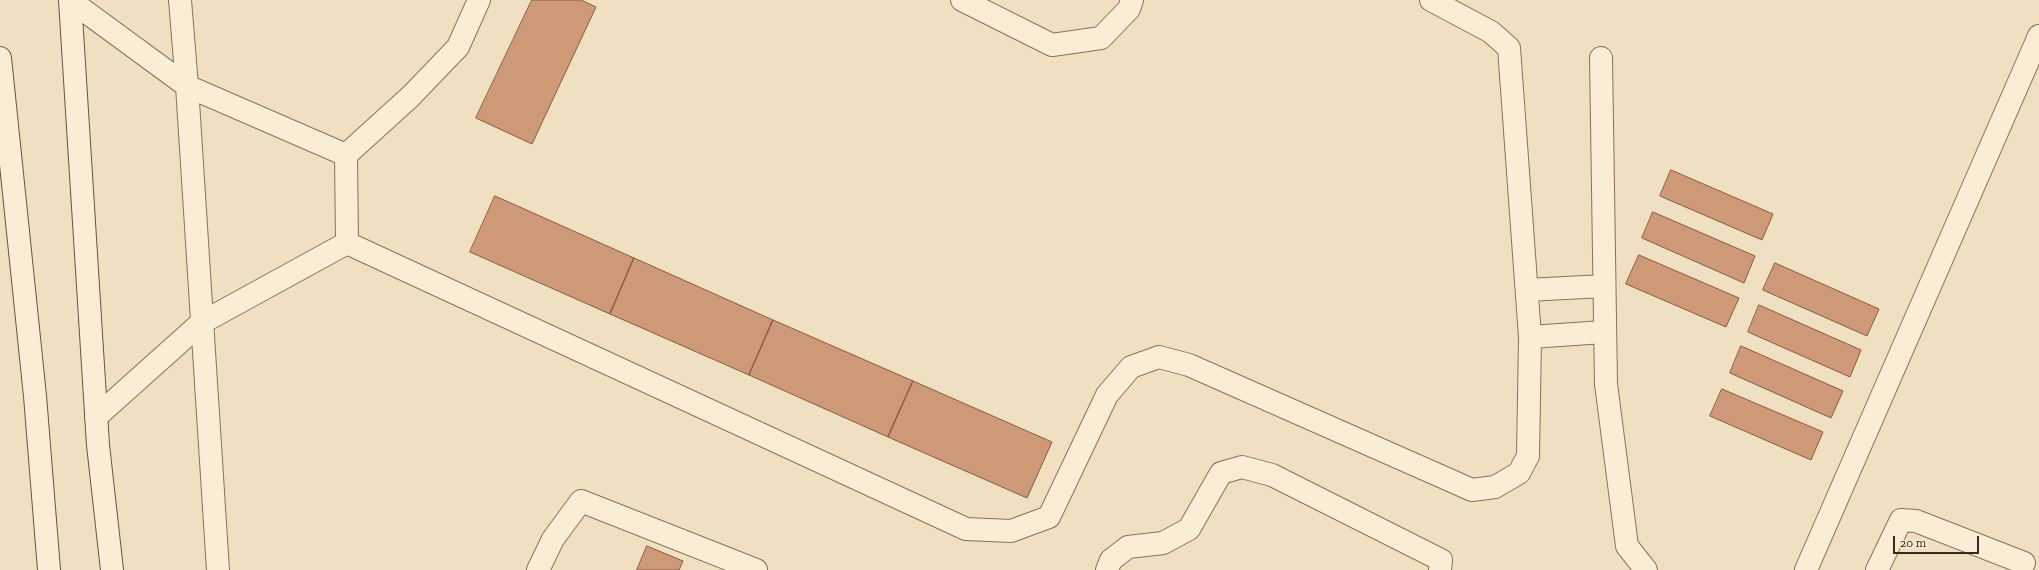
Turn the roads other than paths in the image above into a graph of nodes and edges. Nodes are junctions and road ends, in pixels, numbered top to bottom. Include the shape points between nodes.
1 (70, 0) edge
2 (180, 0) edge
3 (479, 0) edge
4 (962, 0) edge
5 (1132, 0) edge
6 (1431, 0) edge
7 (2039, 36) edge
8 (0, 58) edge
9 (1601, 58) dead end
10 (187, 86) junction
11 (346, 154) junction
12 (347, 243) junction
13 (1604, 286) junction
14 (1527, 290) junction
15 (201, 323) junction
16 (1604, 332) junction
17 (1530, 337) junction
18 (96, 417) junction
19 (2024, 563) dead end
20 (50, 570) edge
21 (112, 570) edge
22 (218, 570) edge
23 (538, 570) edge
24 (756, 570) edge
25 (1107, 570) edge
26 (1440, 570) edge
27 (1646, 570) edge
28 (1806, 570) edge
29 (1878, 570) edge

1 - 10 street
1 - 18 street
2 - 10 street
3 - 11 street via 458,47 410,96
4 - 5 street via 1052,45 1101,38 1129,8
6 - 14 street via 1491,32 1509,48
7 - 28 street
8 - 20 street
9 - 13 street
10 - 11 street
10 - 15 street
11 - 12 street
12 - 15 street
12 - 17 street via 966,529 1011,531 1049,517 1107,395 1131,367 1159,357 1189,365 1472,490 1495,487 1519,473 1528,456
13 - 14 street
13 - 16 street
14 - 17 street
15 - 18 street
15 - 22 street
16 - 17 street
16 - 27 street via 1606,384 1627,546
18 - 21 street
19 - 29 street via 1916,521 1901,520
23 - 24 street via 553,539 581,501
25 - 26 street via 1111,560 1128,547 1162,543 1189,529 1221,473 1242,467 1272,475 1441,560

